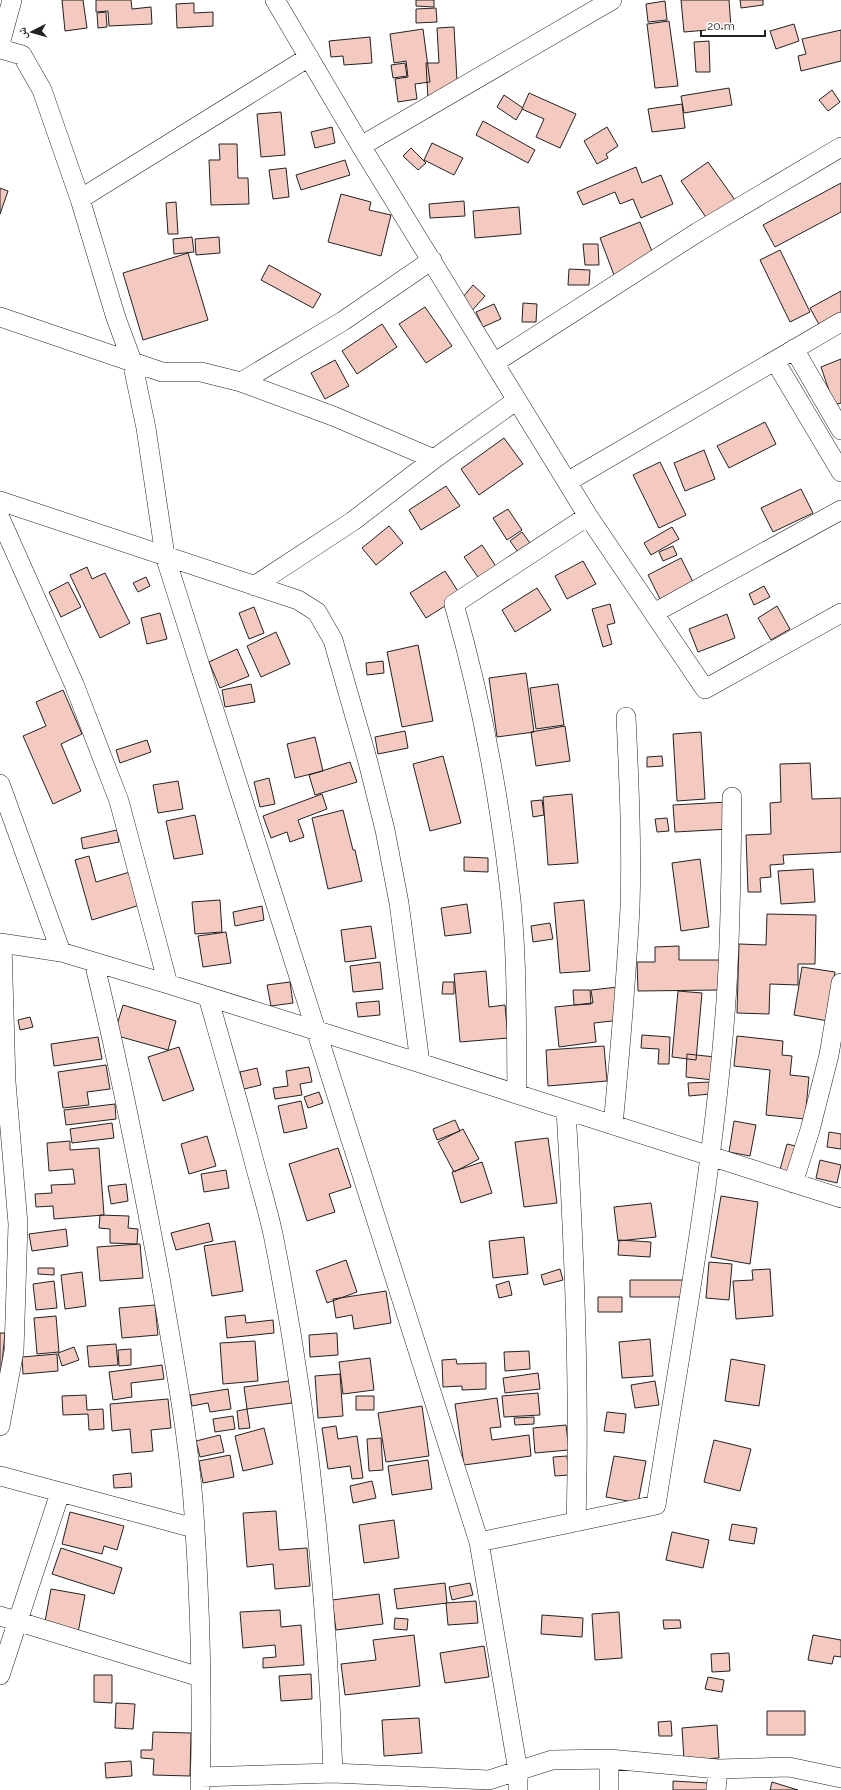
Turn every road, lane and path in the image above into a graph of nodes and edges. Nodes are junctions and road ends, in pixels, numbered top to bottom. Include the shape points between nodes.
1 (12, 0) edge
2 (275, 0) edge
3 (612, 0) edge
4 (0, 44) edge
5 (0, 49) edge
6 (309, 57) junction
7 (362, 146) junction
8 (841, 147) edge
9 (80, 200) junction
10 (432, 260) junction
11 (0, 317) edge
12 (841, 322) edge
13 (794, 349) junction
14 (132, 361) junction
15 (775, 361) junction
16 (494, 362) junction
17 (241, 382) junction
18 (517, 400) junction
19 (841, 430) edge
20 (434, 459) junction
21 (841, 472) edge
22 (567, 482) junction
23 (0, 501) edge
24 (841, 510) edge
25 (588, 516) junction
26 (0, 518) edge
27 (165, 556) junction
28 (254, 586) junction
29 (841, 613) edge
30 (654, 614) junction
31 (626, 717) dead end
32 (0, 784) edge
33 (732, 797) dead end
34 (1, 944) edge
35 (61, 952) junction
36 (94, 962) junction
37 (841, 983) edge
38 (168, 984) junction
39 (208, 997) junction
40 (316, 1030) junction
41 (420, 1063) junction
42 (517, 1094) junction
43 (566, 1110) junction
44 (613, 1125) junction
45 (710, 1156) junction
46 (793, 1183) junction
47 (841, 1198) edge
48 (0, 1426) edge
49 (0, 1476) edge
50 (60, 1493) junction
51 (576, 1522) junction
52 (194, 1528) junction
53 (480, 1542) junction
54 (8, 1619) edge
55 (0, 1675) edge
56 (200, 1677) junction
57 (609, 1759) junction
58 (718, 1769) junction
59 (518, 1771) junction
60 (333, 1773) junction
61 (841, 1778) edge
62 (200, 1783) edge
63 (489, 1785) edge
64 (518, 1790) edge
65 (609, 1790) edge
66 (716, 1790) edge

1 - 4 street
2 - 6 street
3 - 7 street
5 - 9 street via 22,55 42,90
6 - 7 street
6 - 9 street
7 - 10 street
8 - 16 street via 698,232
9 - 14 street via 116,318
10 - 16 street
10 - 17 street via 343,321
11 - 14 street
12 - 13 street
13 - 15 street
13 - 19 street
14 - 17 street via 162,372 201,372
14 - 27 street via 146,428
15 - 21 street
15 - 22 street
16 - 18 street
17 - 20 street via 333,416
18 - 20 street
18 - 22 street
20 - 28 street via 353,521
22 - 25 street
23 - 27 street
24 - 30 street
25 - 30 street
25 - 42 street via 454,604 468,653 494,784 509,883 516,972
26 - 38 street via 74,684 119,801
27 - 28 street
27 - 40 street
28 - 41 street via 298,600 317,612 333,640 386,830 399,902
29 - 30 street via 705,689
31 - 44 street via 630,811 630,906
32 - 35 street
33 - 45 street via 731,903 726,1002
34 - 35 street
34 - 48 street via 6,1082 18,1224 14,1351
35 - 36 street
36 - 38 street
36 - 52 street via 120,1074 170,1338 186,1442
37 - 46 street via 829,1055 810,1130
38 - 39 street
39 - 40 street
39 - 60 street via 237,1094 273,1232 303,1404 316,1509
40 - 41 street
40 - 53 street
41 - 42 street
42 - 43 street
43 - 44 street
43 - 51 street via 576,1335
44 - 45 street
45 - 46 street
45 - 51 street via 656,1504
46 - 47 street
49 - 50 street
50 - 52 street
50 - 54 street
51 - 53 street
52 - 56 street
53 - 59 street
54 - 55 street
54 - 56 street
56 - 62 street
57 - 58 street
57 - 59 street via 552,1760
57 - 65 street
58 - 61 street via 789,1767
58 - 66 street
59 - 63 street
59 - 64 street
60 - 62 street
60 - 63 street

